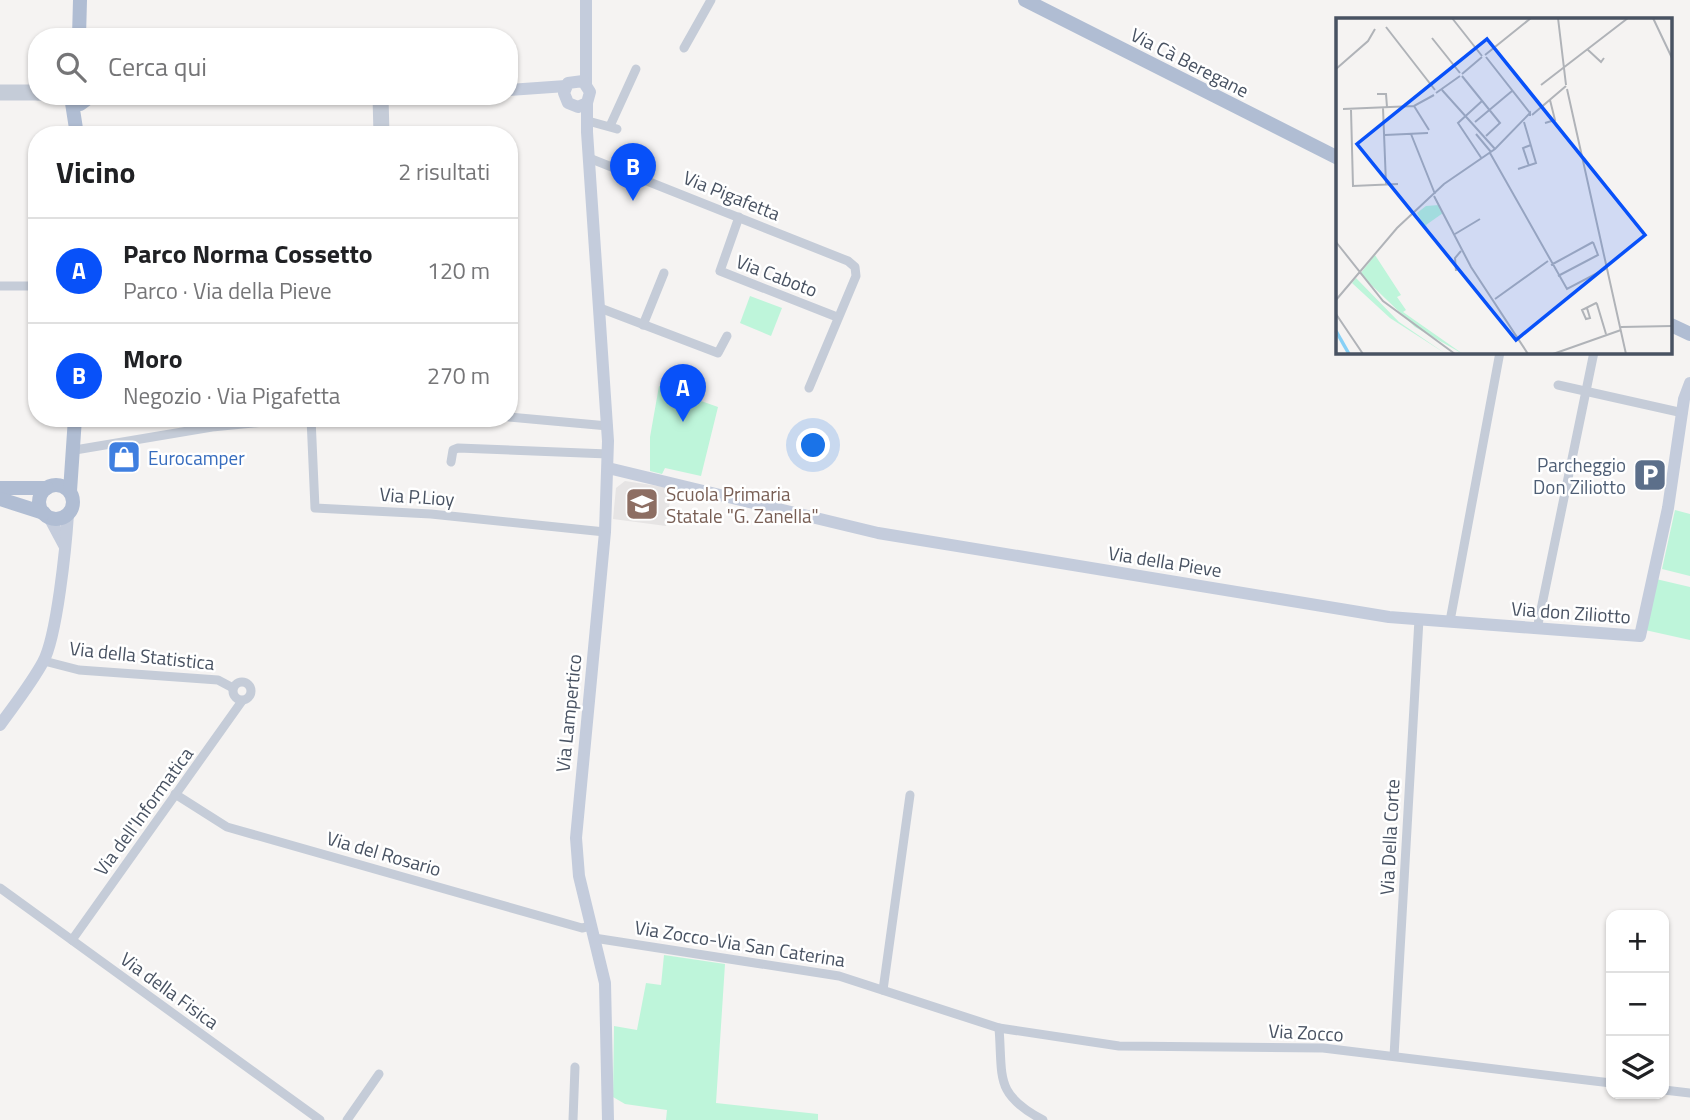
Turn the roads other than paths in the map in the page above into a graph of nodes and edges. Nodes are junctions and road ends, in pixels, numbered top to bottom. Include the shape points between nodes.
1 (80, 0) edge
2 (586, 0) edge
3 (711, 0) edge
4 (1025, 0) edge
5 (79, 28) edge
6 (684, 48) dead end
7 (636, 69) dead end
8 (575, 83) junction
9 (0, 89) edge
10 (28, 89) edge
11 (518, 89) edge
12 (0, 96) edge
13 (28, 96) edge
14 (518, 96) edge
15 (569, 103) junction
16 (587, 103) junction
17 (78, 105) edge
18 (377, 105) edge
19 (384, 105) edge
20 (77, 126) edge
21 (377, 126) edge
22 (385, 126) edge
23 (588, 127) junction
24 (1336, 157) edge
25 (589, 158) junction
26 (739, 217) junction
27 (664, 273) dead end
28 (0, 286) edge
29 (28, 286) edge
30 (600, 308) junction
31 (837, 317) junction
32 (643, 325) junction
33 (1672, 325) edge
34 (1690, 334) edge
35 (727, 335) dead end
36 (1500, 354) edge
37 (1594, 354) edge
38 (1690, 383) edge
39 (1558, 385) dead end
40 (809, 388) dead end
41 (1587, 391) junction
42 (1683, 413) junction
43 (518, 418) edge
44 (608, 426) junction
45 (75, 427) edge
46 (221, 427) edge
47 (311, 427) edge
48 (75, 450) junction
49 (608, 454) junction
50 (451, 462) dead end
51 (608, 468) junction
52 (49, 487) junction
53 (0, 488) edge
54 (70, 491) junction
55 (0, 499) edge
56 (68, 513) junction
57 (46, 515) junction
58 (605, 532) junction
59 (66, 549) junction
60 (1419, 619) junction
61 (1450, 621) junction
62 (1537, 629) junction
63 (44, 661) junction
64 (233, 688) junction
65 (242, 701) junction
66 (0, 725) edge
67 (175, 794) junction
68 (910, 795) dead end
69 (0, 888) edge
70 (593, 932) junction
71 (72, 940) junction
72 (883, 990) junction
73 (999, 1028) junction
74 (1394, 1056) junction
75 (575, 1067) dead end
76 (379, 1074) dead end
77 (1606, 1082) edge
78 (1669, 1091) edge
79 (1690, 1093) edge
80 (320, 1120) edge
81 (347, 1120) edge
82 (573, 1120) edge
83 (608, 1120) edge
84 (1043, 1120) edge

1 - 5 main road
2 - 8 street, Via Lampertico via 587,54
3 - 6 street
4 - 24 main road, Via Cà Beregane
7 - 23 street via 613,128
8 - 11 street
8 - 15 street, Via Lampertico
8 - 16 street, Via Lampertico via 590,94
9 - 10 street
12 - 13 street
14 - 15 street
15 - 16 street
15 - 23 street, Via Lampertico
16 - 23 street, Via Lampertico
17 - 20 main road
18 - 21 street
19 - 22 street
23 - 25 street, Via Lampertico
25 - 26 street, Via Pigafetta
25 - 30 street, Via Lampertico
26 - 31 street, Via Pigafetta via 848,261 856,272
26 - 31 street, Via Caboto via 720,271
27 - 32 street
28 - 29 street
30 - 32 street
30 - 44 street, Via Lampertico
31 - 40 street
32 - 35 street via 718,353
33 - 34 main road
36 - 61 street
37 - 41 street
38 - 42 street, Via don Ziliotto
39 - 41 street
41 - 42 street
41 - 62 street
42 - 62 street, Via don Ziliotto via 1640,636
43 - 44 street
44 - 49 street, Via Lampertico
45 - 48 main road
46 - 48 street
47 - 58 street, Via P.Lioy via 315,508 431,514
48 - 52 main road
48 - 54 main road
49 - 50 street via 458,448 453,450
49 - 51 street, Via Lampertico
51 - 58 street, Via Lampertico
51 - 60 street, Via della Pieve via 878,533
52 - 53 main road
52 - 54 main road via 61,485
52 - 57 main road via 39,503
54 - 56 main road via 73,500
55 - 57 main road
56 - 57 main road via 59,518
56 - 59 street
57 - 59 street
58 - 70 street, Via Lampertico via 576,838 579,876
59 - 63 street
60 - 61 street, Via della Pieve
60 - 74 street, Via Della Corte
61 - 62 street, Via don Ziliotto
63 - 64 street, Via della Statistica via 79,670 218,680
63 - 66 street
64 - 65 street, Via della Statistica via 234,696
64 - 65 street, Via della Statistica via 240,682 250,686 251,695
65 - 67 street, Via dell'Informatica
67 - 70 street, Via del Rosario via 227,827
67 - 71 street, Via dell'Informatica
68 - 72 street
69 - 71 street, Via della Fisica
70 - 72 street, Via Zocco-Via San Caterina via 839,975
70 - 83 street, Via Lampertico via 606,996
71 - 80 street, Via della Fisica
72 - 73 street, Via Zocco-Via San Caterina
73 - 74 street, Via Zocco via 1119,1046 1322,1048
73 - 84 street via 1005,1092 1021,1109
74 - 77 street, Via Zocco
75 - 82 street
76 - 81 street
78 - 79 street

